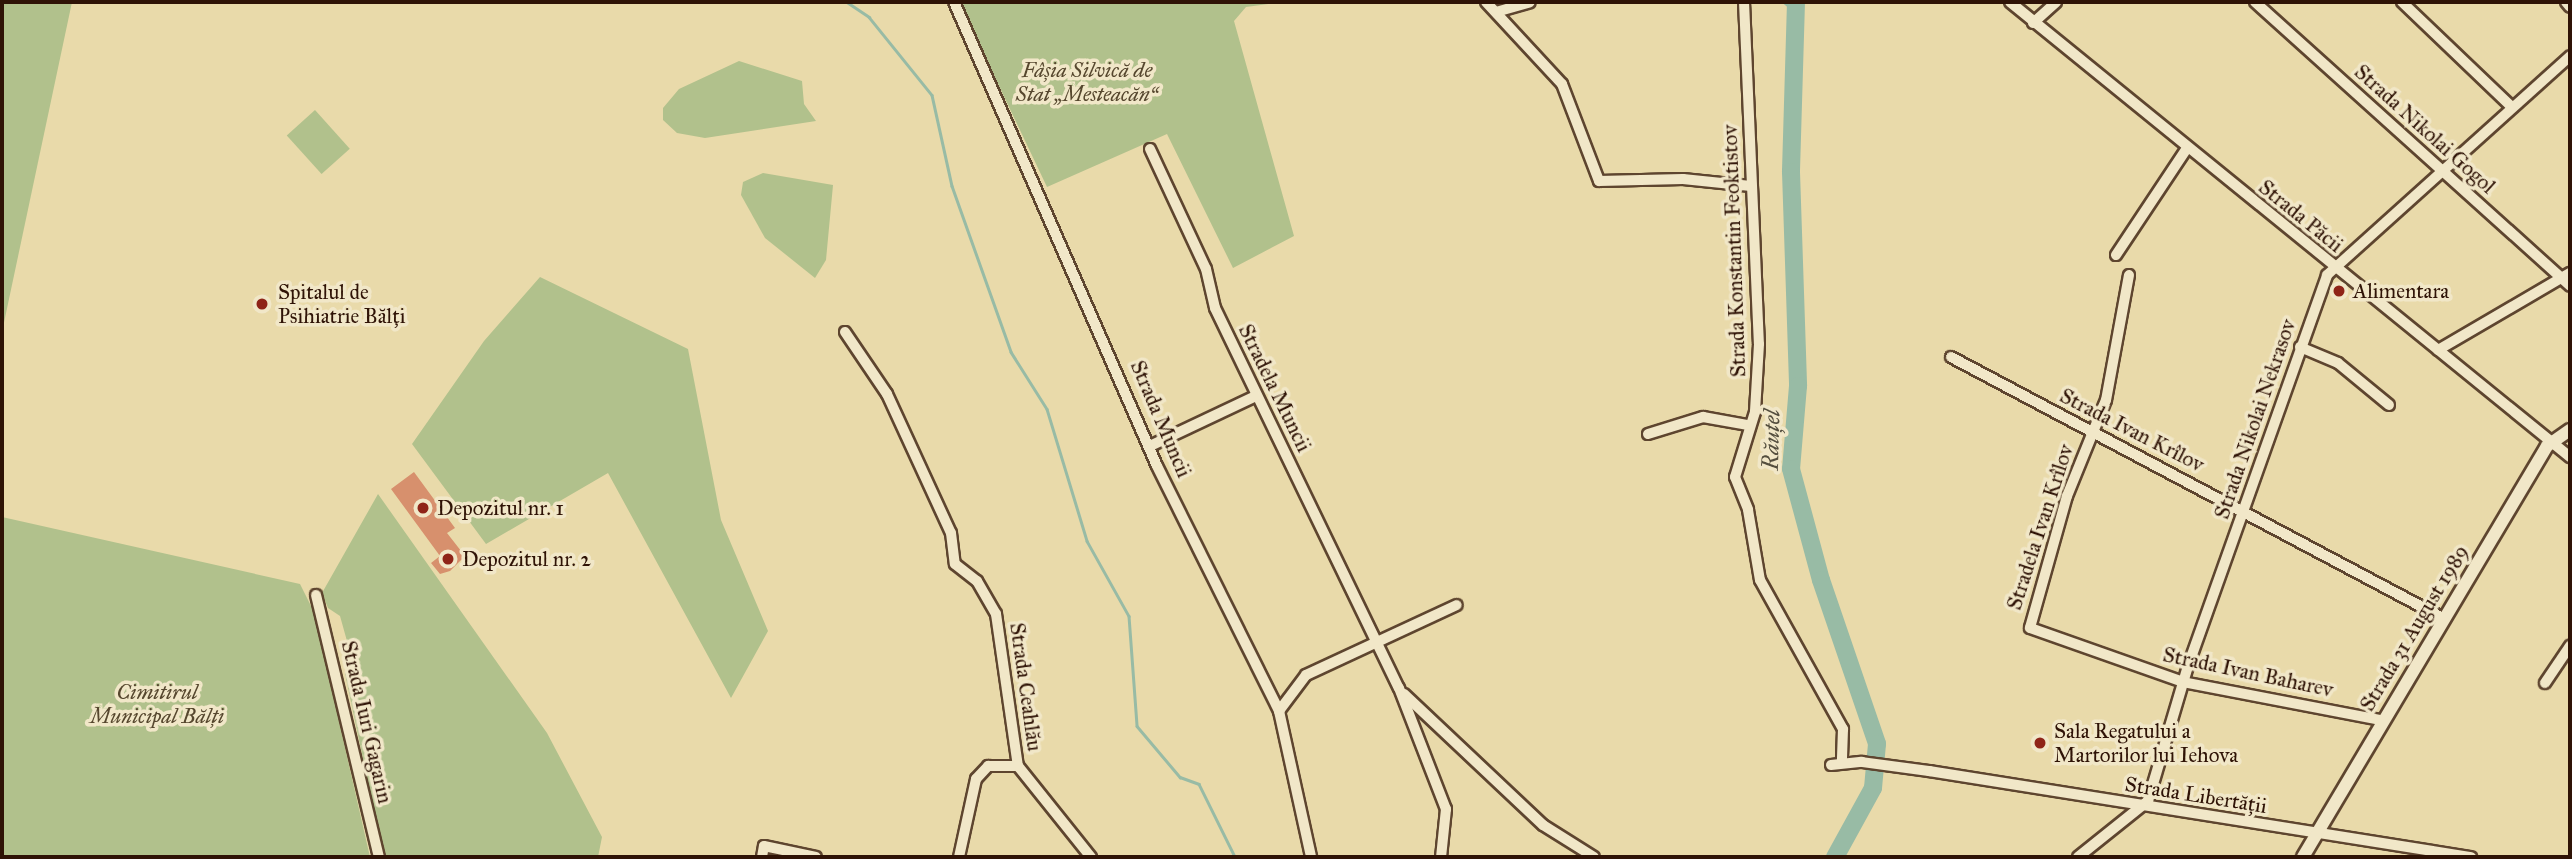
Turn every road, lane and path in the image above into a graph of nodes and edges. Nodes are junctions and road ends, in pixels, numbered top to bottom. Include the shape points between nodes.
1 (954, 2) edge
2 (1486, 2) edge
3 (1530, 2) edge
4 (1744, 2) edge
5 (2010, 2) edge
6 (2056, 2) edge
7 (2255, 2) edge
8 (2402, 2) edge
9 (2566, 2) edge
10 (2570, 6) edge
11 (1496, 12) junction
12 (2033, 23) junction
13 (2570, 55) edge
14 (2512, 107) junction
15 (2187, 148) junction
16 (1150, 149) dead end
17 (2439, 168) junction
18 (1751, 187) junction
19 (2116, 254) dead end
20 (2333, 267) junction
21 (2129, 275) dead end
22 (2566, 275) edge
23 (2570, 286) edge
24 (845, 331) dead end
25 (2300, 347) junction
26 (2438, 350) junction
27 (1951, 357) dead end
28 (1256, 396) junction
29 (2389, 405) dead end
30 (1748, 425) junction
31 (2570, 430) edge
32 (2092, 432) junction
33 (1648, 434) dead end
34 (2551, 442) junction
35 (1150, 446) junction
36 (2570, 457) edge
37 (2245, 511) junction
38 (316, 595) dead end
39 (1457, 605) dead end
40 (2443, 618) junction
41 (2030, 628) joint
42 (1374, 641) junction
43 (2570, 646) edge
44 (2183, 682) junction
45 (2544, 683) dead end
46 (1399, 688) junction
47 (1279, 711) junction
48 (2381, 720) junction
49 (1837, 764) joint
50 (1018, 766) junction
51 (2145, 807) junction
52 (2314, 832) junction
53 (379, 857) edge
54 (762, 857) edge
55 (816, 857) edge
56 (959, 857) edge
57 (1091, 857) edge
58 (1311, 857) edge
59 (1441, 857) edge
60 (1594, 857) edge
61 (2078, 857) edge
62 (2303, 857) edge
63 (2471, 857) edge

1 - 35 street, Strada Muncii
2 - 11 street
3 - 11 street
4 - 18 street, Strada Konstantin Feoktistov
5 - 12 street, Strada Păcii
6 - 12 street
7 - 17 street, Strada Nikolai Gogol
8 - 14 street
9 - 10 street
11 - 18 street via 1562,84 1599,181 1683,178
12 - 15 street, Strada Păcii
13 - 14 street, Strada Nikolai Nekrasov
14 - 17 street, Strada Nikolai Nekrasov
15 - 19 street
15 - 20 street, Strada Păcii
16 - 28 street, Stradela Muncii
17 - 20 street, Strada Nikolai Nekrasov
17 - 22 street, Strada Nikolai Gogol
18 - 30 street, Strada Konstantin Feoktistov via 1759,344 1755,412
20 - 25 street, Strada Nikolai Nekrasov
20 - 26 street, Strada Păcii
21 - 32 street, Stradela Ivan Krîlov via 2112,378
22 - 23 street, Strada Nikolai Gogol
22 - 26 street
24 - 50 street, Strada Ceahlău via 887,394 951,533 955,564 977,581 996,614
25 - 29 street via 2338,363
25 - 37 street, Strada Nikolai Nekrasov
26 - 34 street, Strada Păcii
27 - 32 street, Strada Ivan Krîlov
28 - 35 street
28 - 42 street, Stradela Muncii
30 - 33 street via 1703,417
30 - 49 street, Strada Konstantin Feoktistov via 1735,477 1748,510 1757,572 1843,729
31 - 34 main road, Strada 31 August 1989
32 - 37 street, Strada Ivan Krîlov
32 - 41 street, Stradela Ivan Krîlov
34 - 36 street, Strada Păcii
34 - 40 main road, Strada 31 August 1989
35 - 47 street, Strada Muncii via 1212,586
37 - 40 street, Strada Ivan Krîlov
37 - 44 street, Strada Nikolai Nekrasov
38 - 53 street, Strada Iuri Gagarin
39 - 42 street
40 - 48 main road, Strada 31 August 1989
41 - 44 street, Strada Ivan Baharev
42 - 46 street, Stradela Muncii
42 - 47 street via 1306,675
43 - 45 street
44 - 48 street, Strada Ivan Baharev
44 - 51 street, Strada Nikolai Nekrasov
46 - 59 street, Stradela Muncii via 1446,809
46 - 60 street via 1543,825
47 - 58 street, Strada Muncii
48 - 52 main road, Strada 31 August 1989
49 - 51 street, Strada Libertății via 1884,765
50 - 56 street via 988,766 976,779
50 - 57 street, Strada Ceahlău
51 - 52 street, Strada Libertății
51 - 61 street
52 - 62 main road, Strada 31 August 1989
52 - 63 street, Strada Libertății
54 - 55 street via 764,846

